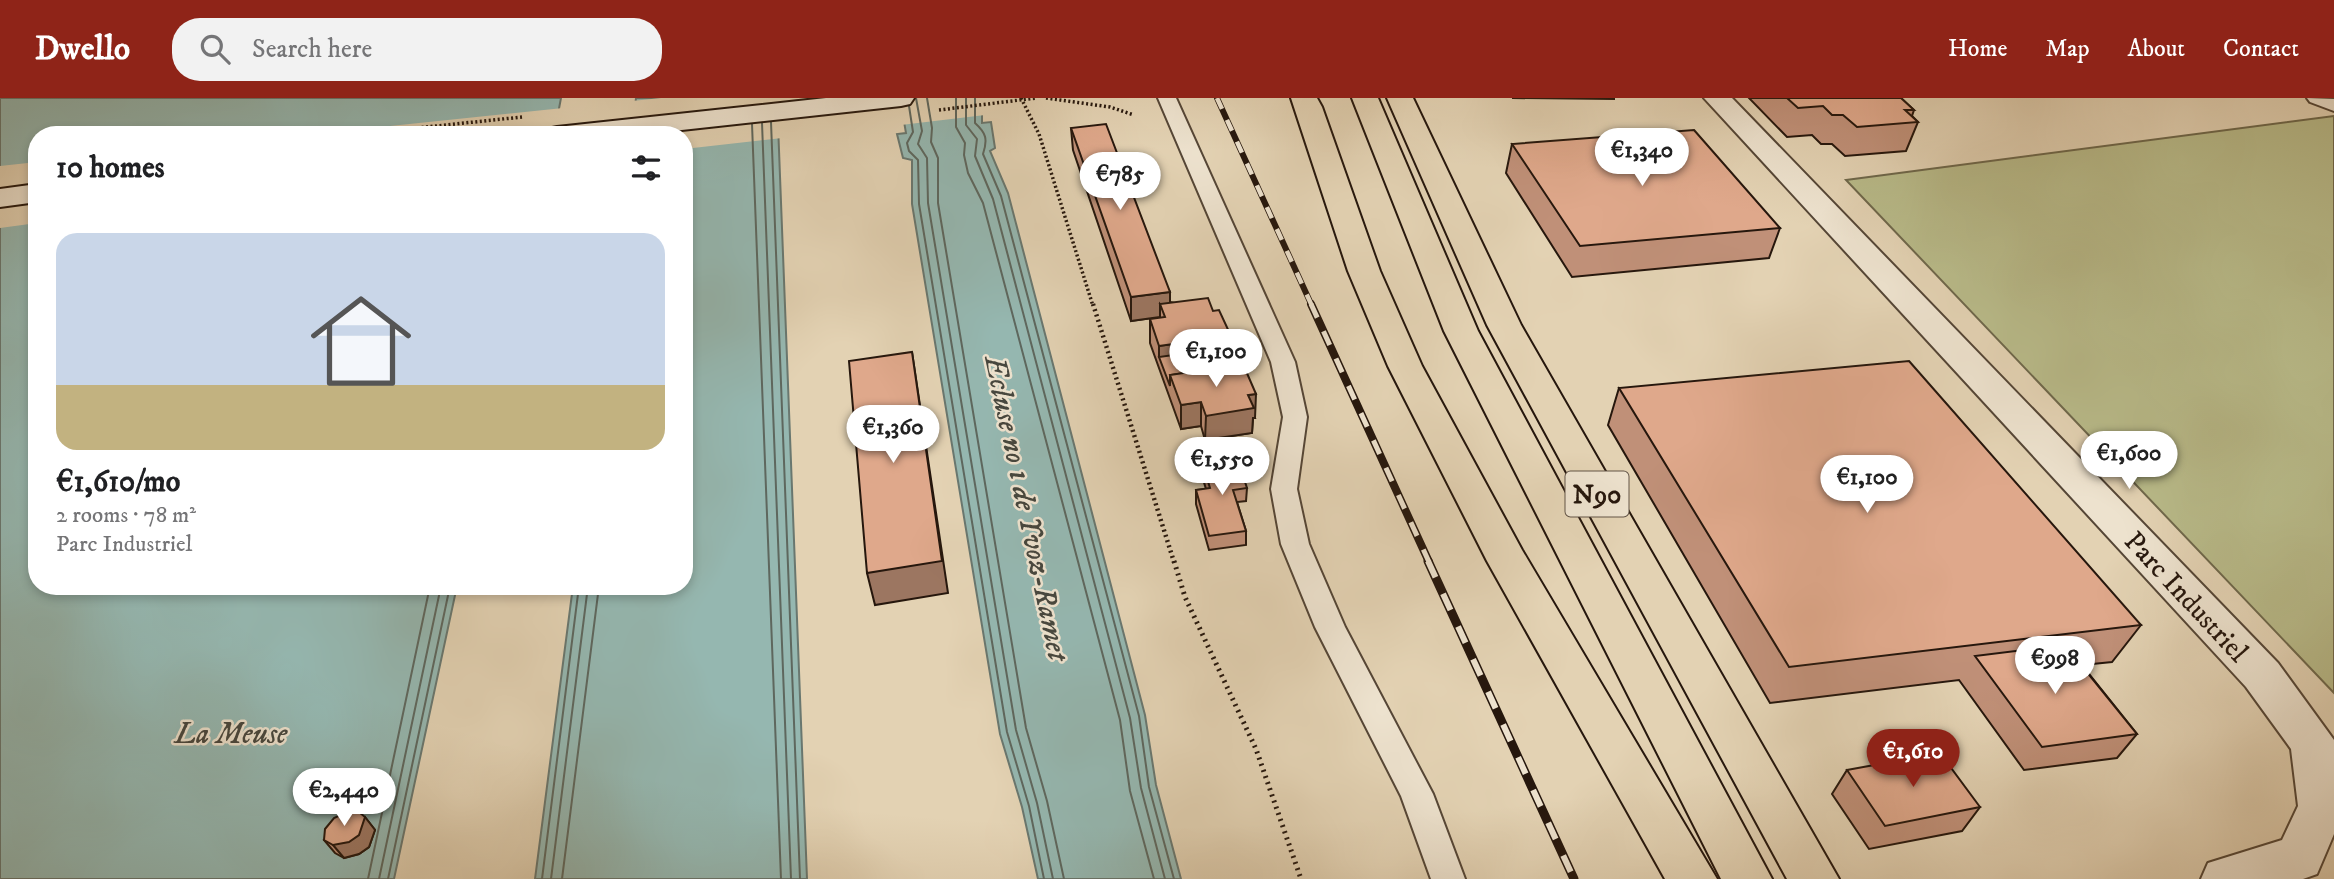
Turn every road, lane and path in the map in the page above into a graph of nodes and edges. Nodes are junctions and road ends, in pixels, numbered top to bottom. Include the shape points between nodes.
1 (901, 98) edge
2 (1021, 98) edge
3 (1046, 98) edge
4 (1304, 98) edge
5 (1366, 98) edge
6 (1400, 98) edge
7 (1717, 98) edge
8 (2316, 98) edge
9 (1170, 105) edge
10 (2334, 106) edge
11 (641, 126) edge
12 (28, 194) edge
13 (0, 198) edge
14 (1301, 879) edge
15 (1448, 879) edge
16 (1692, 879) edge
17 (1747, 879) edge
18 (1814, 879) edge
19 (2226, 879) edge

1 - 11 street
2 - 14 path via 1039,134 1185,597 1256,749
3 - 9 path via 1140,116
4 - 16 highway via 1353,240 1404,363 1518,581
5 - 17 highway, N90 via 1461,331
6 - 18 highway, N90 via 1504,326
7 - 19 street, Parc Industriel via 2262,675 2313,744 2322,806 2299,858
8 - 10 lane
9 - 15 lane via 1283,362 1295,417 1284,489 1295,544 1330,626 1417,794
12 - 13 street

